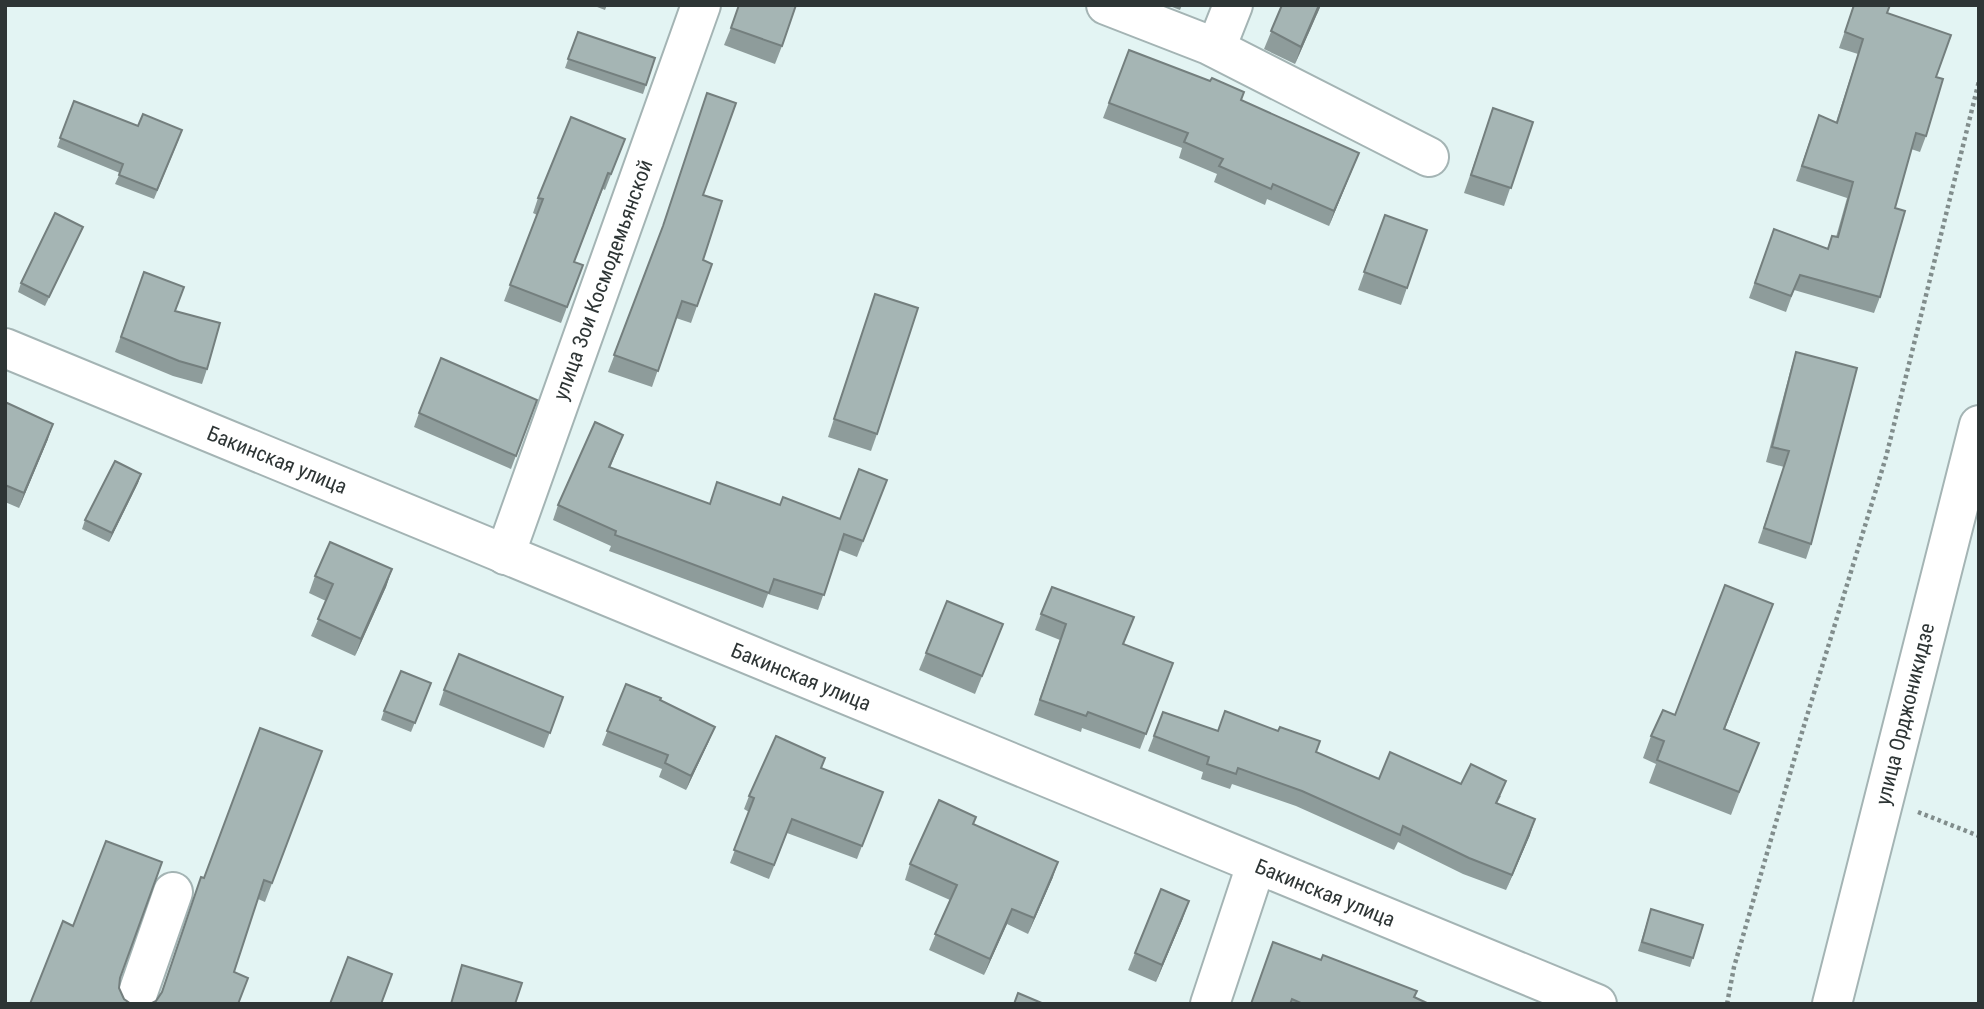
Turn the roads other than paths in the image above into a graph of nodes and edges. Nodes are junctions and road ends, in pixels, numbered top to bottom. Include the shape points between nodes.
1 (701, 5) edge
2 (1106, 5) edge
3 (1233, 5) edge
4 (1216, 48) junction
5 (1429, 157) dead end
6 (5, 348) edge
7 (1979, 425) edge
8 (505, 555) junction
9 (1256, 865) junction
10 (173, 892) dead end
11 (134, 1004) edge
12 (1210, 1004) edge
13 (1597, 1004) edge
14 (1832, 1004) edge

1 - 8 street, улица Зои Космодемьянской
2 - 4 street
3 - 4 street
4 - 5 street
6 - 8 street, Бакинская улица
7 - 14 street, улица Орджоникидзе
8 - 9 street, Бакинская улица
9 - 12 street
9 - 13 street, Бакинская улица
10 - 11 street

